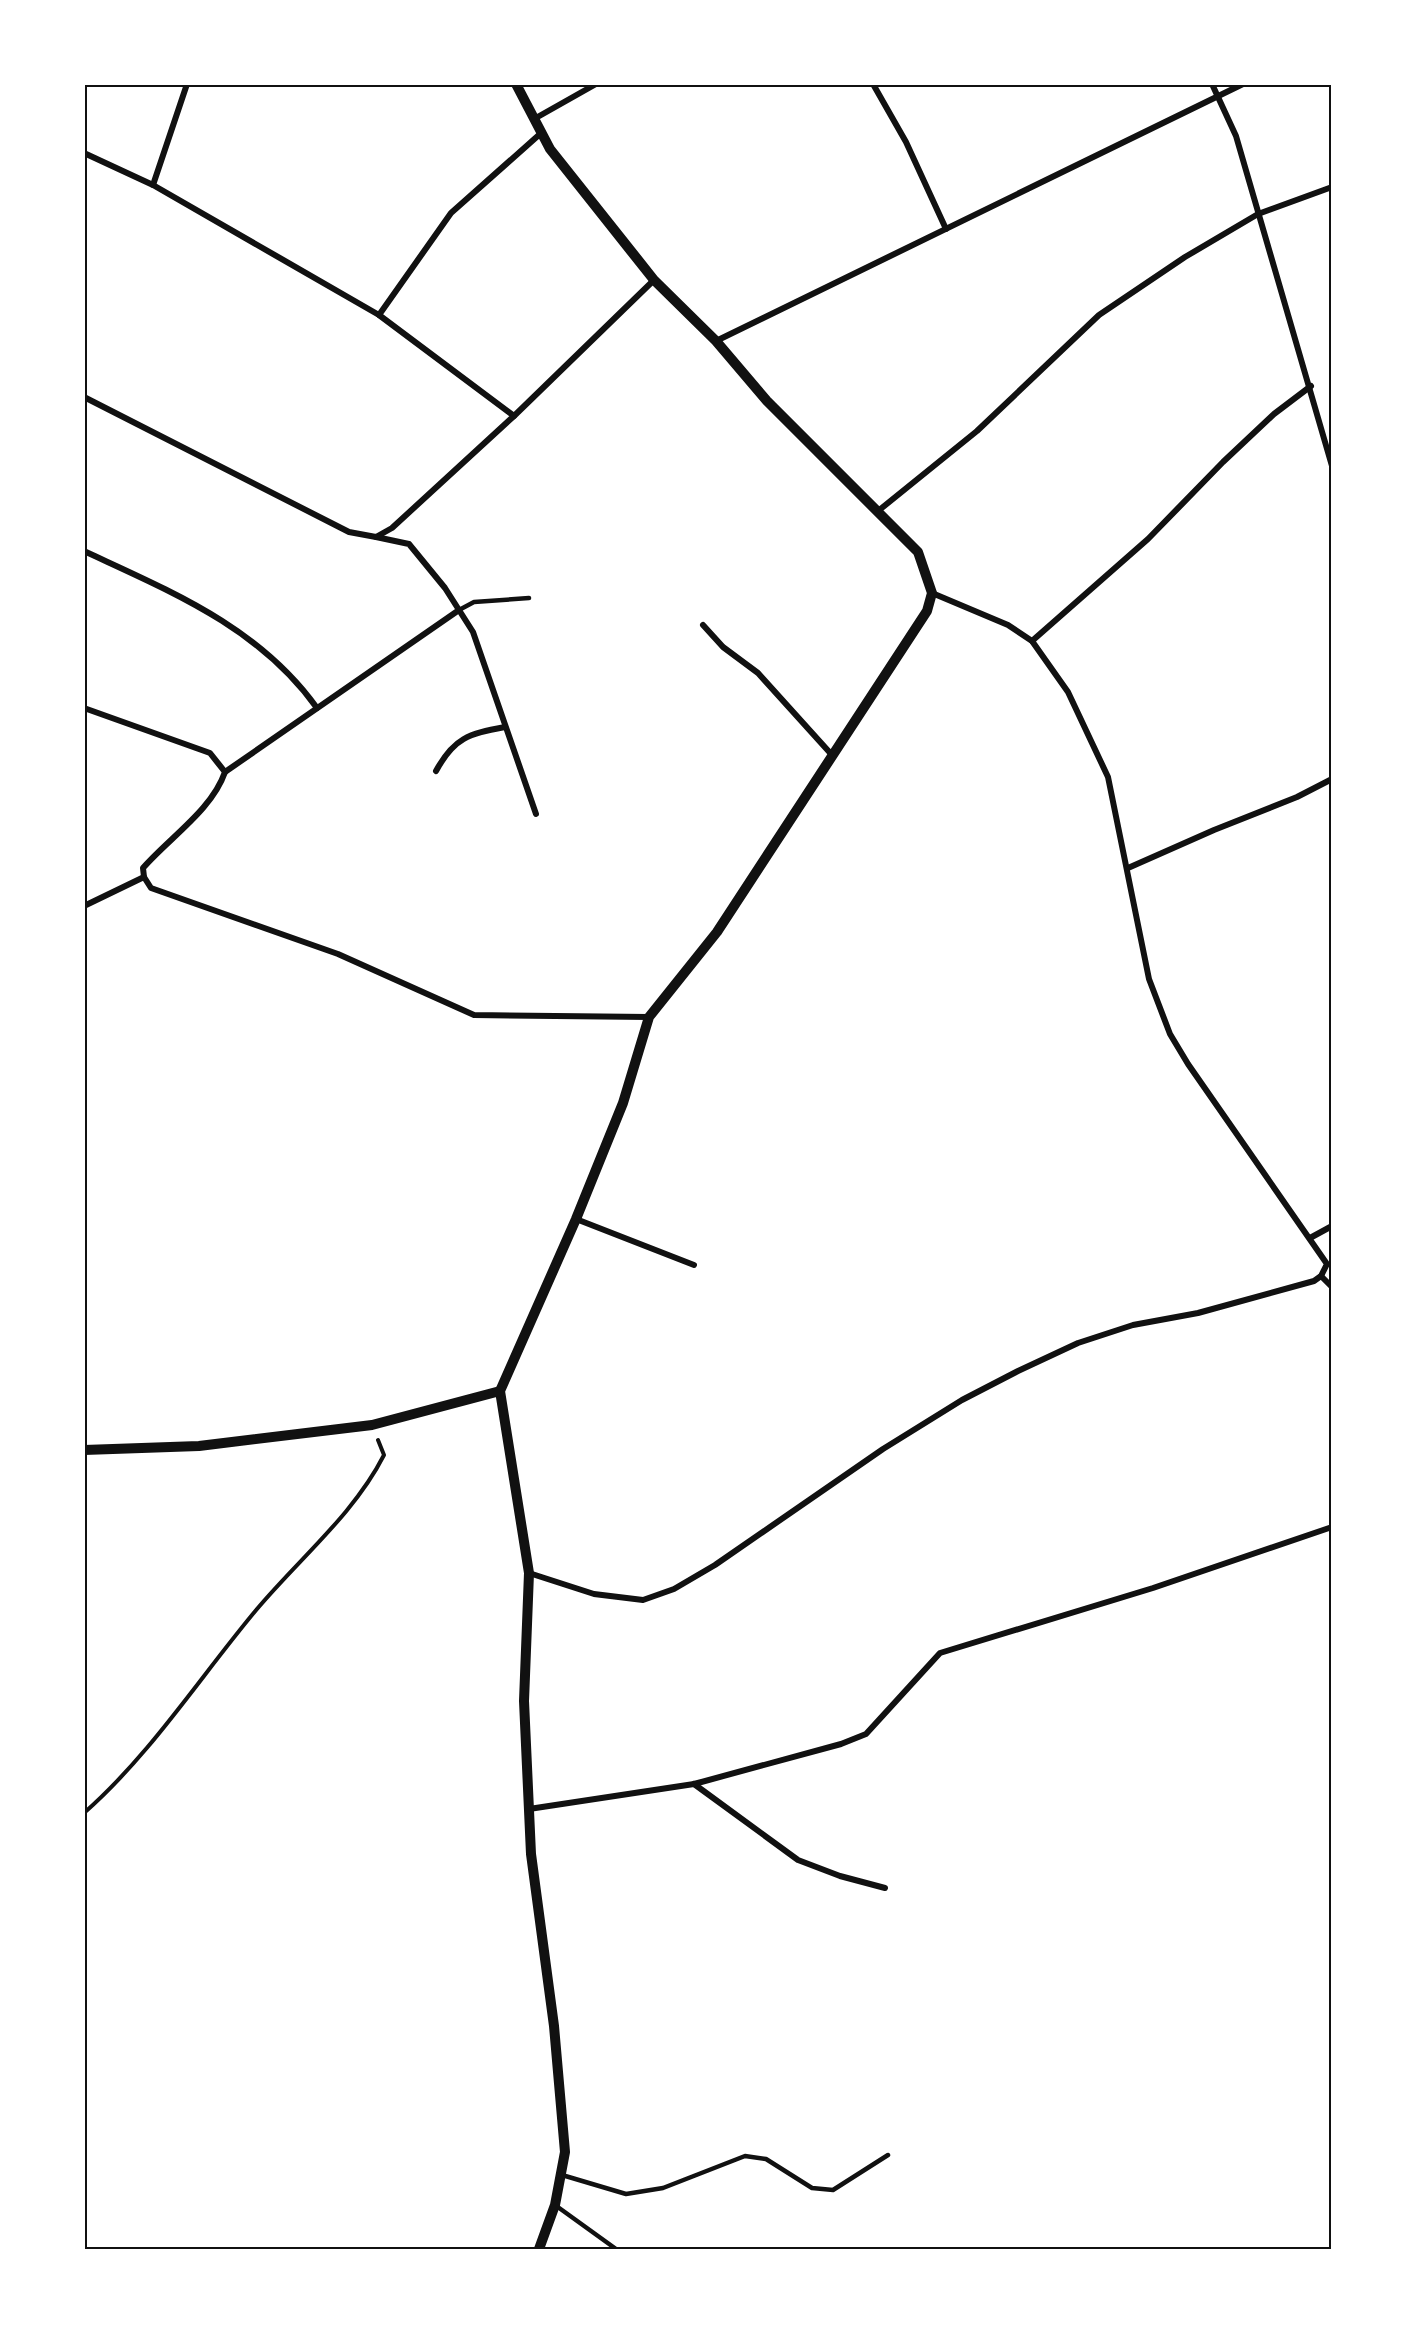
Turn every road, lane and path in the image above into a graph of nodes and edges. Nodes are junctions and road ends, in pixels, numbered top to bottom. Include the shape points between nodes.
1 (187, 84) edge
2 (516, 84) edge
3 (596, 84) edge
4 (873, 84) edge
5 (1212, 84) edge
6 (1243, 84) edge
7 (1217, 96) junction
8 (534, 120) junction
9 (540, 134) junction
10 (84, 153) edge
11 (153, 185) junction
12 (1332, 188) edge
13 (1258, 214) junction
14 (946, 229) junction
15 (654, 280) junction
16 (379, 315) junction
17 (717, 341) junction
18 (1311, 386) junction
19 (84, 397) edge
20 (514, 416) junction
21 (1332, 466) edge
22 (878, 511) junction
23 (376, 537) junction
24 (84, 551) edge
25 (932, 593) junction
26 (530, 598) dead end
27 (459, 610) junction
28 (703, 625) dead end
29 (1032, 641) junction
30 (84, 708) edge
31 (317, 708) junction
32 (505, 728) junction
33 (832, 755) junction
34 (436, 771) dead end
35 (225, 772) junction
36 (1332, 780) edge
37 (536, 814) dead end
38 (1128, 868) junction
39 (144, 877) junction
40 (84, 906) edge
41 (649, 1017) junction
42 (576, 1219) junction
43 (1332, 1226) edge
44 (1310, 1238) junction
45 (694, 1264) dead end
46 (1321, 1276) junction
47 (1332, 1287) edge
48 (501, 1391) junction
49 (372, 1425) junction
50 (84, 1450) edge
51 (1332, 1527) edge
52 (529, 1573) junction
53 (694, 1784) junction
54 (529, 1809) junction
55 (84, 1813) edge
56 (885, 1888) dead end
57 (888, 2155) dead end
58 (561, 2174) junction
59 (555, 2205) junction
60 (539, 2249) edge
61 (616, 2249) edge

1 - 11 street
2 - 8 street
3 - 8 street
4 - 14 street via 906,142
5 - 7 street
6 - 7 street
7 - 13 street via 1236,136
7 - 14 street
8 - 9 street
9 - 15 street
9 - 16 street via 451,213
10 - 11 street
11 - 16 street
12 - 13 street
13 - 18 street
13 - 22 street via 1185,256 1099,315 977,431
14 - 17 street
15 - 17 street
15 - 20 street
16 - 20 street
17 - 22 street via 767,401
18 - 21 street
18 - 29 street via 1222,462 1156,531
19 - 23 street via 349,532
20 - 23 street via 392,528
22 - 25 street via 918,552
23 - 27 street via 409,544
24 - 31 street via 236,628 276,660
25 - 29 street via 1008,626
25 - 33 street via 927,611
26 - 27 lane via 474,602
27 - 31 street
27 - 32 street via 473,632
28 - 33 street via 723,647 766,681
29 - 38 street via 1068,692 1108,777
30 - 35 street via 210,753
31 - 35 street
32 - 34 street via 459,740
32 - 37 street
33 - 41 street via 717,932
35 - 39 street via 204,805 143,868
36 - 38 street
38 - 44 street via 1149,979 1170,1034
39 - 40 street
39 - 41 street via 151,888 338,954 474,1015
41 - 42 street via 623,1103
42 - 45 street
42 - 48 street
43 - 44 street
44 - 46 street via 1327,1264
46 - 47 street
46 - 52 street via 1198,1313 1133,1325 1078,1343 1018,1371 883,1449 674,1589 643,1600 594,1594
48 - 49 street
48 - 52 street
49 - 50 street via 199,1446
49 - 55 path via 384,1455 374,1476 344,1516 257,1609 116,1785
51 - 53 street via 1153,1588 940,1653 866,1734
52 - 54 street via 524,1701
53 - 54 street
53 - 56 street via 798,1860
54 - 58 street via 531,1854 554,2026 565,2152
57 - 58 lane via 833,2190 812,2188 766,2159 745,2156 663,2188 626,2194
58 - 59 street
59 - 60 street
59 - 61 lane

